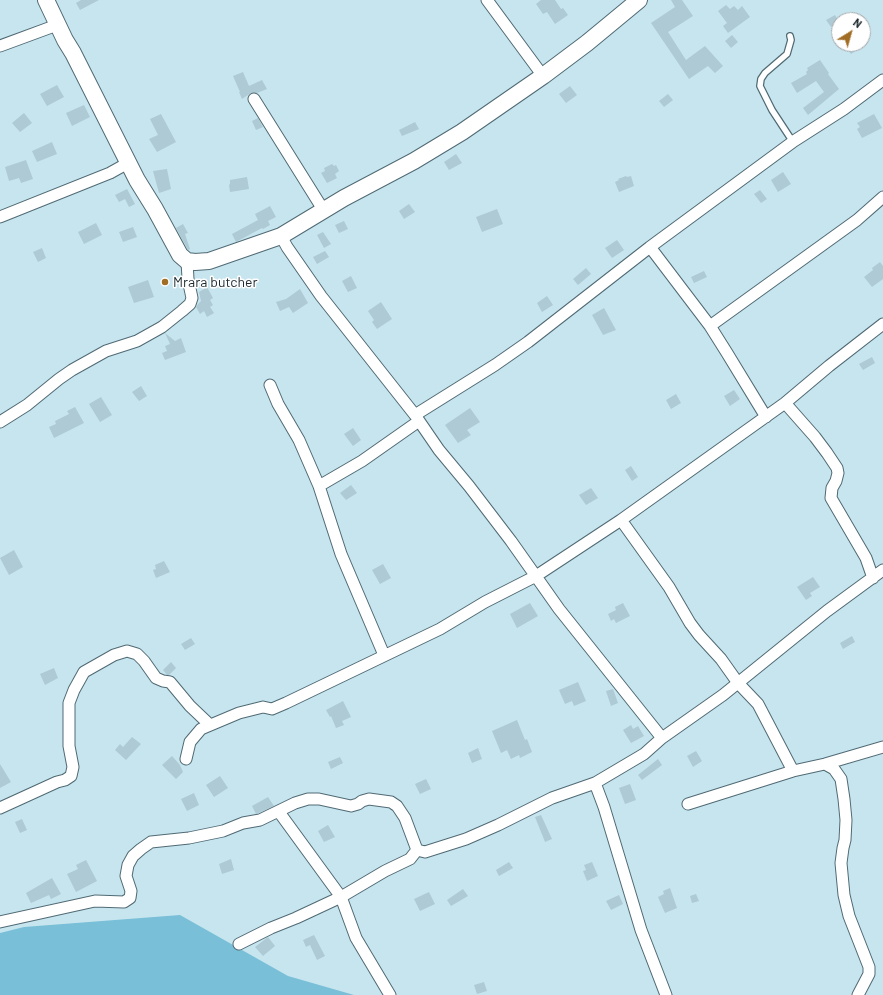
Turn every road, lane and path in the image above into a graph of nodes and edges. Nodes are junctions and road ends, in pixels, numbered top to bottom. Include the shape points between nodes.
1 (46, 0) edge
2 (487, 0) edge
3 (639, 0) edge
4 (57, 25) junction
5 (790, 36) dead end
6 (0, 46) edge
7 (543, 76) junction
8 (883, 80) edge
9 (254, 99) dead end
10 (793, 143) junction
11 (128, 163) junction
12 (883, 197) edge
13 (324, 211) junction
14 (0, 217) edge
15 (281, 236) junction
16 (650, 247) junction
17 (187, 261) junction
18 (883, 324) edge
19 (710, 326) junction
20 (270, 385) dead end
21 (786, 403) junction
22 (766, 417) junction
23 (417, 418) junction
24 (0, 422) edge
25 (318, 486) junction
26 (622, 520) junction
27 (883, 570) edge
28 (536, 576) junction
29 (873, 578) junction
30 (384, 655) junction
31 (738, 683) junction
32 (210, 724) junction
33 (662, 738) junction
34 (883, 748) edge
35 (186, 759) dead end
36 (825, 764) junction
37 (793, 771) junction
38 (595, 783) junction
39 (688, 804) dead end
40 (0, 808) edge
41 (280, 812) junction
42 (417, 850) junction
43 (341, 897) junction
44 (0, 922) edge
45 (239, 944) dead end
46 (390, 995) edge
47 (666, 995) edge
48 (858, 995) edge

1 - 4 street
2 - 7 street
3 - 7 street via 588,44
4 - 6 street
4 - 11 street
5 - 10 lane via 787,54 765,73 760,82 772,110
7 - 13 street via 462,132
8 - 10 street
9 - 13 street
10 - 16 street
11 - 14 street via 110,173
11 - 17 street via 180,255
12 - 19 street via 857,220
13 - 15 street
15 - 17 street via 209,261
15 - 23 street via 318,292
16 - 19 street
16 - 23 street via 562,316
17 - 24 street via 192,298 190,304 182,311 137,341 106,350 64,375
18 - 21 street
19 - 22 street
20 - 25 street via 299,440
21 - 22 street
21 - 29 street via 837,468 838,473 830,498 866,558
22 - 26 street
23 - 25 street via 362,461
23 - 28 street
25 - 30 street via 341,554
26 - 28 street
26 - 31 street via 669,586 699,635
27 - 29 street
28 - 30 street via 440,629
28 - 33 street via 559,609
29 - 31 street via 827,611
30 - 32 street via 272,709 248,710
31 - 33 street
31 - 37 street via 758,704
32 - 35 street via 194,736 188,747
32 - 40 street via 190,706 170,682 156,678 137,654 127,652 114,655 84,672 69,703 69,746 73,767 71,776
33 - 38 street via 644,754
34 - 36 street
36 - 37 street
36 - 48 street via 834,769 840,779 846,820 841,863 844,895 849,916 869,967 869,974
37 - 39 street
38 - 42 street via 552,798 466,839 425,852
38 - 47 street via 641,930
41 - 42 street via 308,799 351,806 369,799 391,802 405,818
41 - 43 street
41 - 44 street via 223,831 151,842 133,856 128,865 126,876 131,894 124,902 95,901
42 - 43 street via 410,859
43 - 45 street
43 - 46 street via 356,938

